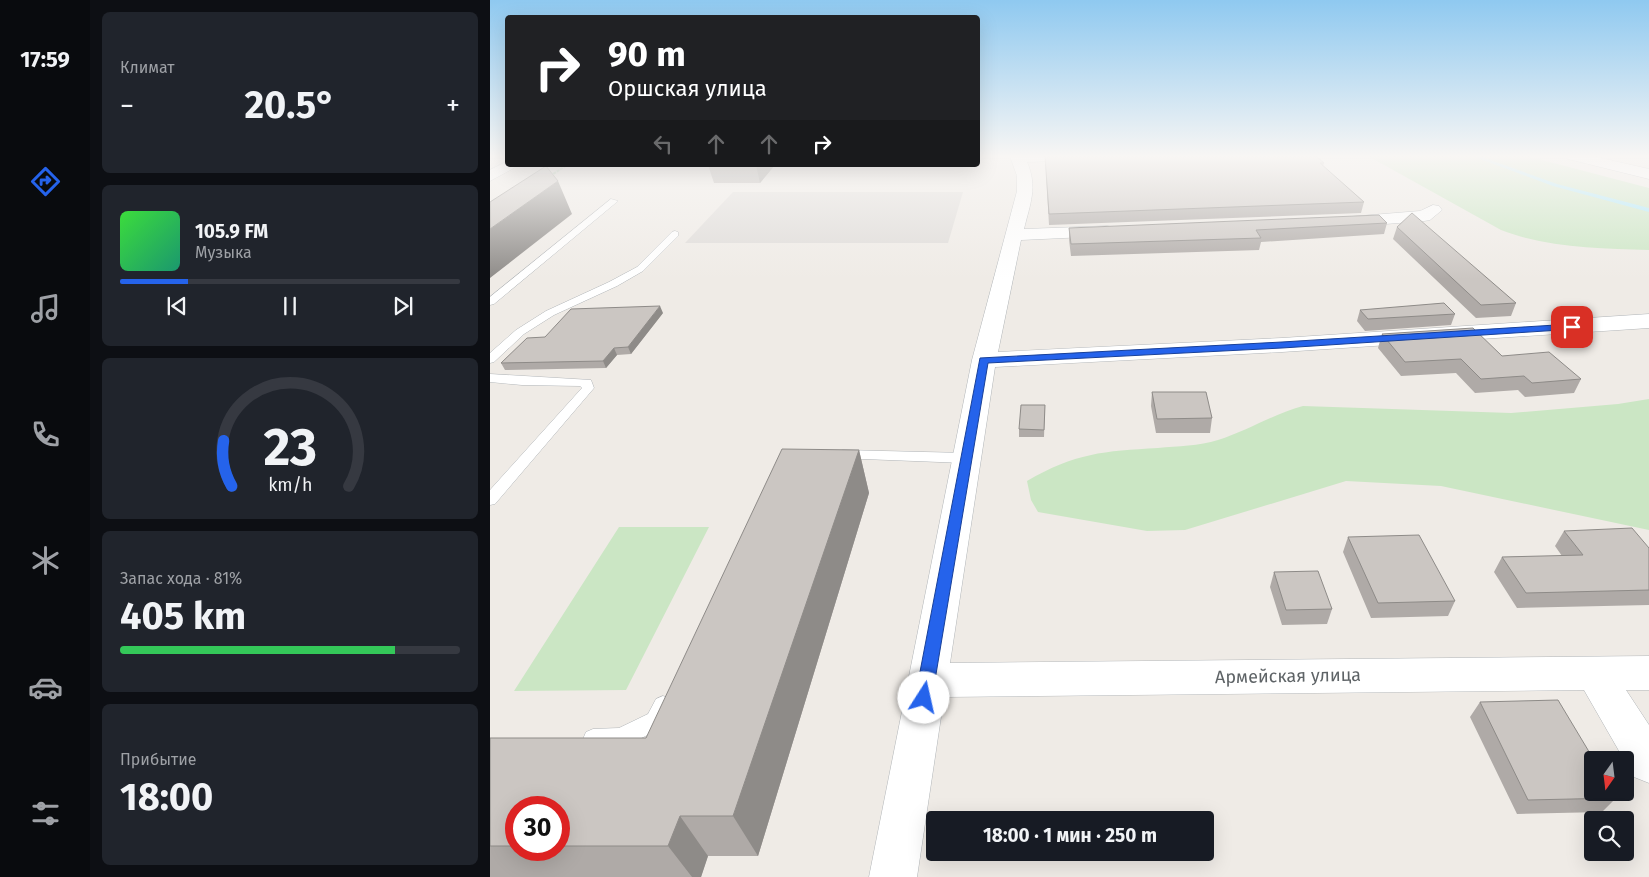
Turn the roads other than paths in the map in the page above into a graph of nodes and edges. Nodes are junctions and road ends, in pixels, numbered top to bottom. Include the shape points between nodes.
1 (1023, 197) edge
2 (614, 201) dead end
3 (1433, 210) dead end
4 (1325, 223) edge
5 (1120, 230) edge
6 (675, 234) dead end
7 (1013, 235) junction
8 (490, 302) edge
9 (1649, 322) edge
10 (490, 359) edge
11 (984, 360) junction
12 (490, 378) edge
13 (827, 454) edge
14 (965, 458) junction
15 (490, 500) edge
16 (1594, 673) junction
17 (1649, 673) edge
18 (927, 680) junction
19 (672, 686) edge
20 (580, 739) edge
21 (1649, 763) edge
22 (892, 877) edge

1 - 7 street
2 - 8 lane
3 - 4 street via 1424,216
5 - 7 street
6 - 10 lane via 640,269 550,313 520,332
7 - 11 street
9 - 11 street
11 - 14 street
12 - 15 lane via 580,382 587,383 588,388
13 - 14 lane
14 - 18 street
16 - 17 street, Армейская улица
16 - 18 street, Армейская улица
16 - 21 street
18 - 22 street
19 - 20 lane via 655,721 620,738

